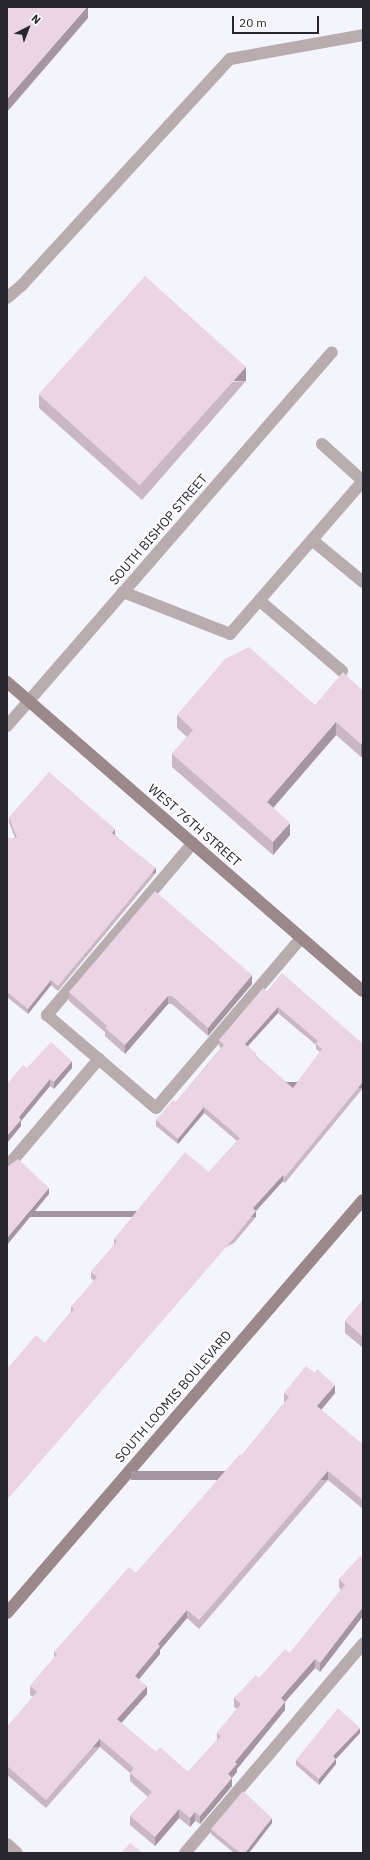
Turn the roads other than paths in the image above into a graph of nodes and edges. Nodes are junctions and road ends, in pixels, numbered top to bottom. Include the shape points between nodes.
1 (363, 35) edge
2 (7, 298) edge
3 (332, 352) dead end
4 (322, 444) dead end
5 (363, 481) edge
6 (312, 540) junction
7 (363, 582) edge
8 (123, 592) junction
9 (260, 601) junction
10 (342, 671) edge
11 (7, 682) edge
12 (28, 701) junction
13 (7, 726) edge
14 (193, 843) junction
15 (302, 938) junction
16 (363, 991) edge
17 (99, 1059) junction
18 (7, 1167) edge
19 (363, 1200) edge
20 (7, 1613) edge
21 (363, 1644) edge
22 (7, 1844) edge
23 (17, 1853) edge
24 (185, 1853) edge

1 - 2 street via 230,59 22,285
3 - 8 street, SOUTH BISHOP STREET
4 - 5 street
5 - 6 street
6 - 7 street
6 - 9 street
8 - 9 street via 230,634
8 - 12 street, SOUTH BISHOP STREET
9 - 10 street
11 - 12 street, WEST 76TH STREET
12 - 13 street, SOUTH BISHOP STREET
12 - 14 street, WEST 76TH STREET
14 - 15 street, WEST 76TH STREET
14 - 17 street via 47,1015
15 - 16 street, WEST 76TH STREET
15 - 17 street via 156,1108
17 - 18 street
19 - 20 street, SOUTH LOOMIS BOULEVARD
21 - 24 street
22 - 23 street

